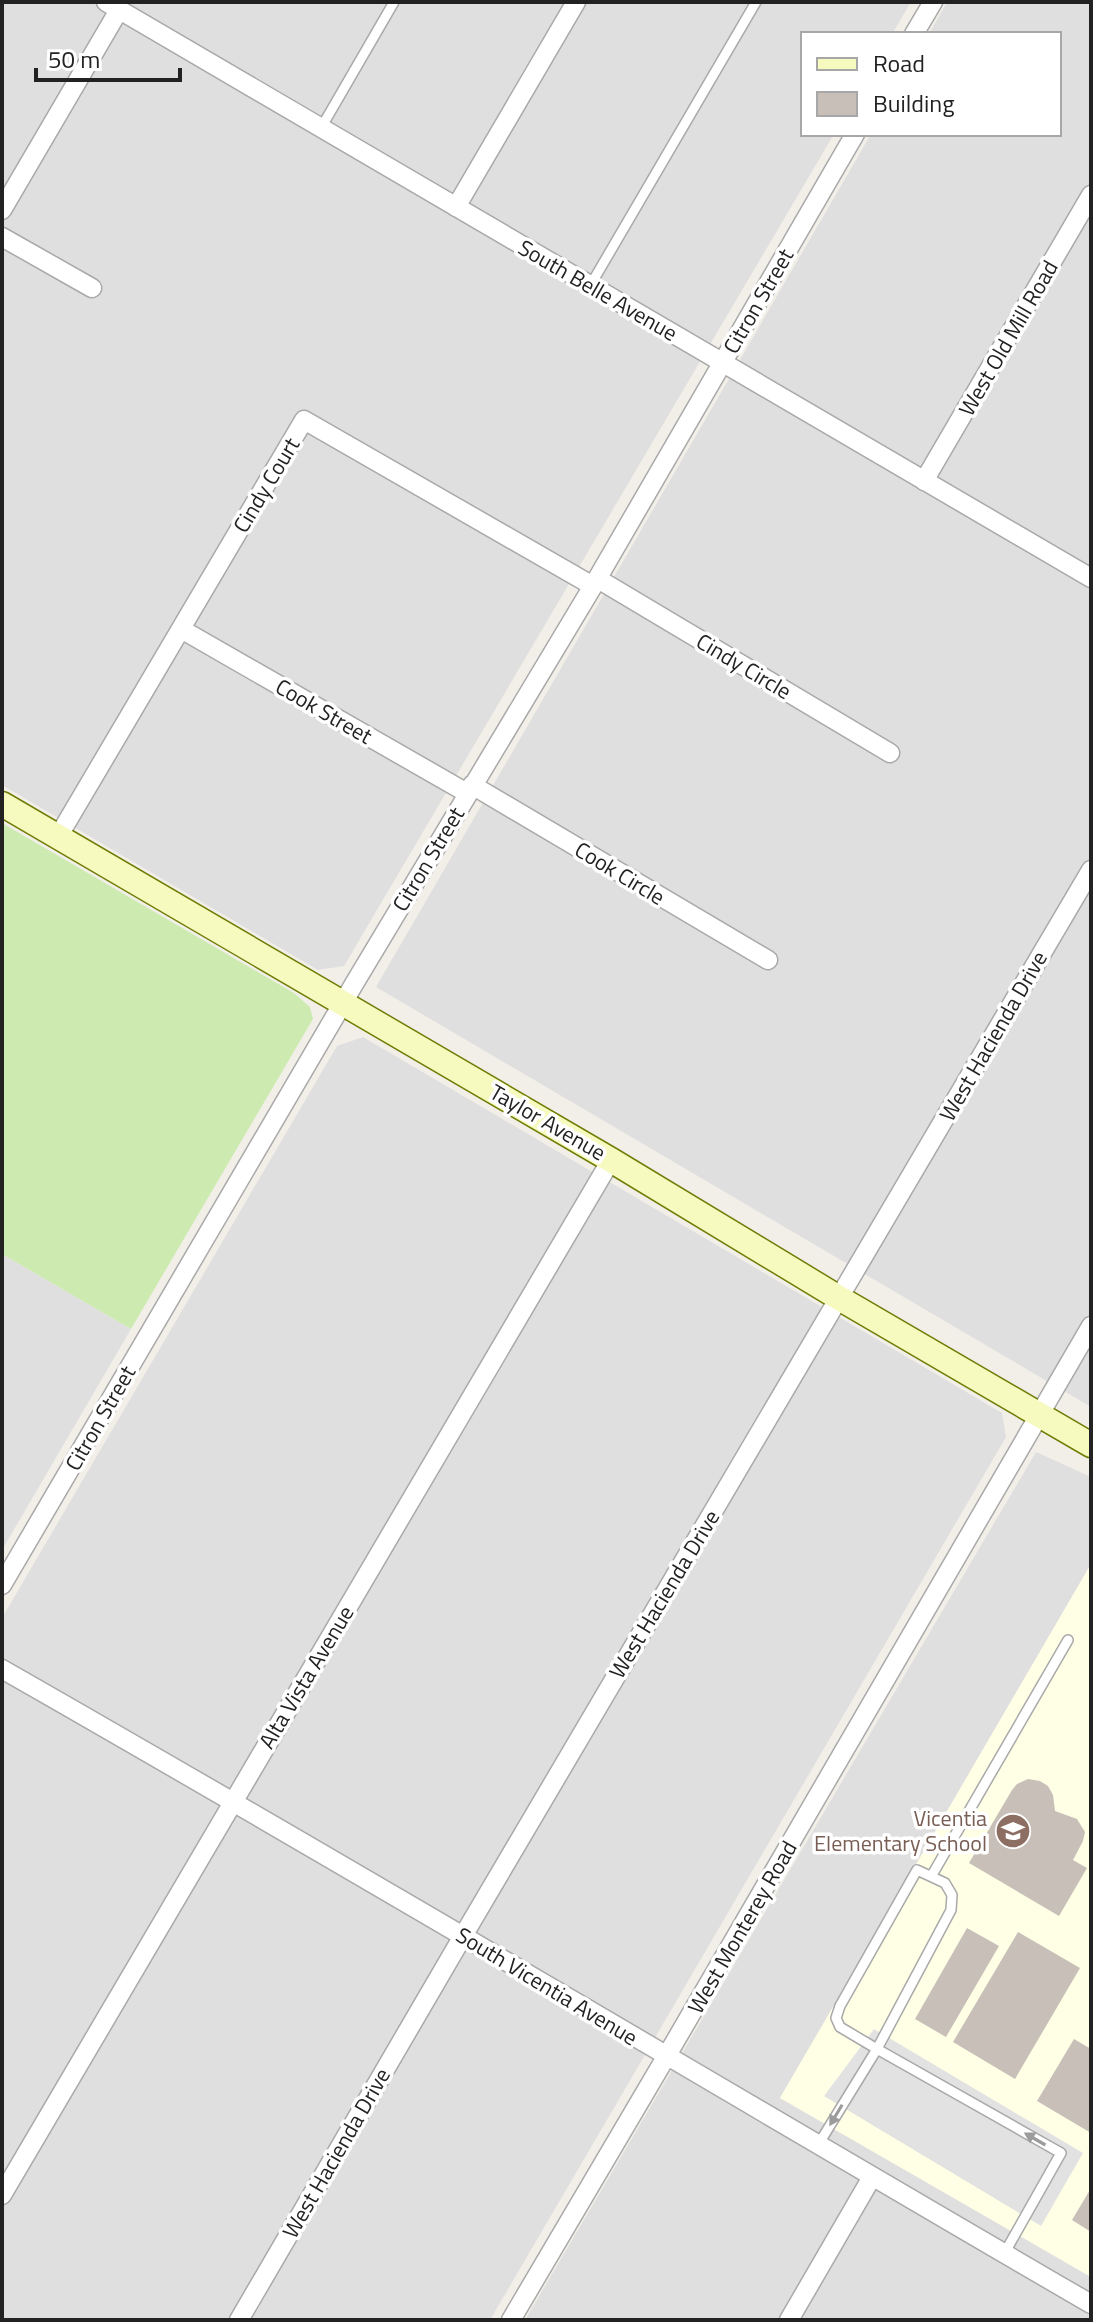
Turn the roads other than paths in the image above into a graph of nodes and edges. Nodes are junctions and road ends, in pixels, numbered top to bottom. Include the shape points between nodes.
1 (394, 2) edge
2 (576, 2) edge
3 (756, 2) edge
4 (933, 2) edge
5 (112, 6) edge
6 (915, 32) edge
7 (321, 128) junction
8 (854, 136) edge
9 (1091, 195) edge
10 (456, 207) junction
11 (2, 210) edge
12 (2, 237) edge
13 (590, 286) junction
14 (92, 288) dead end
15 (722, 362) junction
16 (924, 481) junction
17 (1091, 578) edge
18 (595, 582) junction
19 (181, 629) junction
20 (890, 753) dead end
21 (470, 789) junction
22 (2, 804) edge
23 (58, 837) junction
24 (1091, 870) edge
25 (768, 960) dead end
26 (343, 1003) junction
27 (611, 1160) junction
28 (839, 1298) junction
29 (1091, 1326) edge
30 (1039, 1415) junction
31 (1091, 1445) edge
32 (2, 1585) edge
33 (1068, 1640) dead end
34 (2, 1669) edge
35 (233, 1801) junction
36 (932, 1875) junction
37 (463, 1936) junction
38 (877, 2049) junction
39 (666, 2057) junction
40 (818, 2145) junction
41 (872, 2177) junction
42 (2, 2195) edge
43 (1004, 2254) junction
44 (1091, 2304) edge
45 (239, 2320) edge
46 (511, 2320) edge
47 (789, 2320) edge

1 - 7 lane
2 - 10 street
3 - 13 lane
4 - 6 street
5 - 7 street, South Belle Avenue
5 - 11 street
7 - 10 street, South Belle Avenue
8 - 15 street, Citron Street
9 - 16 street, West Old Mill Road
10 - 13 street, South Belle Avenue
12 - 14 street
13 - 15 street, South Belle Avenue
15 - 16 street, South Belle Avenue
15 - 18 street, Citron Street
16 - 17 street, South Belle Avenue
18 - 19 street, Cindy Court via 304,420
18 - 20 street, Cindy Circle
18 - 21 street, Citron Street
19 - 21 street, Cook Street
19 - 23 street, Cindy Court
21 - 25 street, Cook Circle
21 - 26 street, Citron Street
22 - 23 street, Taylor Avenue
23 - 26 street, Taylor Avenue
24 - 28 street, West Hacienda Drive
26 - 27 street, Taylor Avenue
26 - 32 street, Citron Street
27 - 28 street, Taylor Avenue
27 - 35 street, Alta Vista Avenue
28 - 30 street, Taylor Avenue
28 - 37 street, West Hacienda Drive
29 - 30 street, West Monterey Road
30 - 31 street, Taylor Avenue
30 - 39 street, West Monterey Road
33 - 36 lane
34 - 35 street, South Vicentia Avenue
35 - 37 street, South Vicentia Avenue
35 - 42 street, Alta Vista Avenue
36 - 38 lane via 952,1895 951,1910
36 - 38 lane via 917,1870 836,2018 840,2027
37 - 39 street, South Vicentia Avenue
37 - 45 street, West Hacienda Drive
38 -> 40 lane
43 -> 38 lane via 1061,2153
39 - 40 street, South Vicentia Avenue
39 - 46 street, West Monterey Road
40 - 41 street, South Vicentia Avenue
41 - 43 street, South Vicentia Avenue
41 - 47 street
43 - 44 street, South Vicentia Avenue

